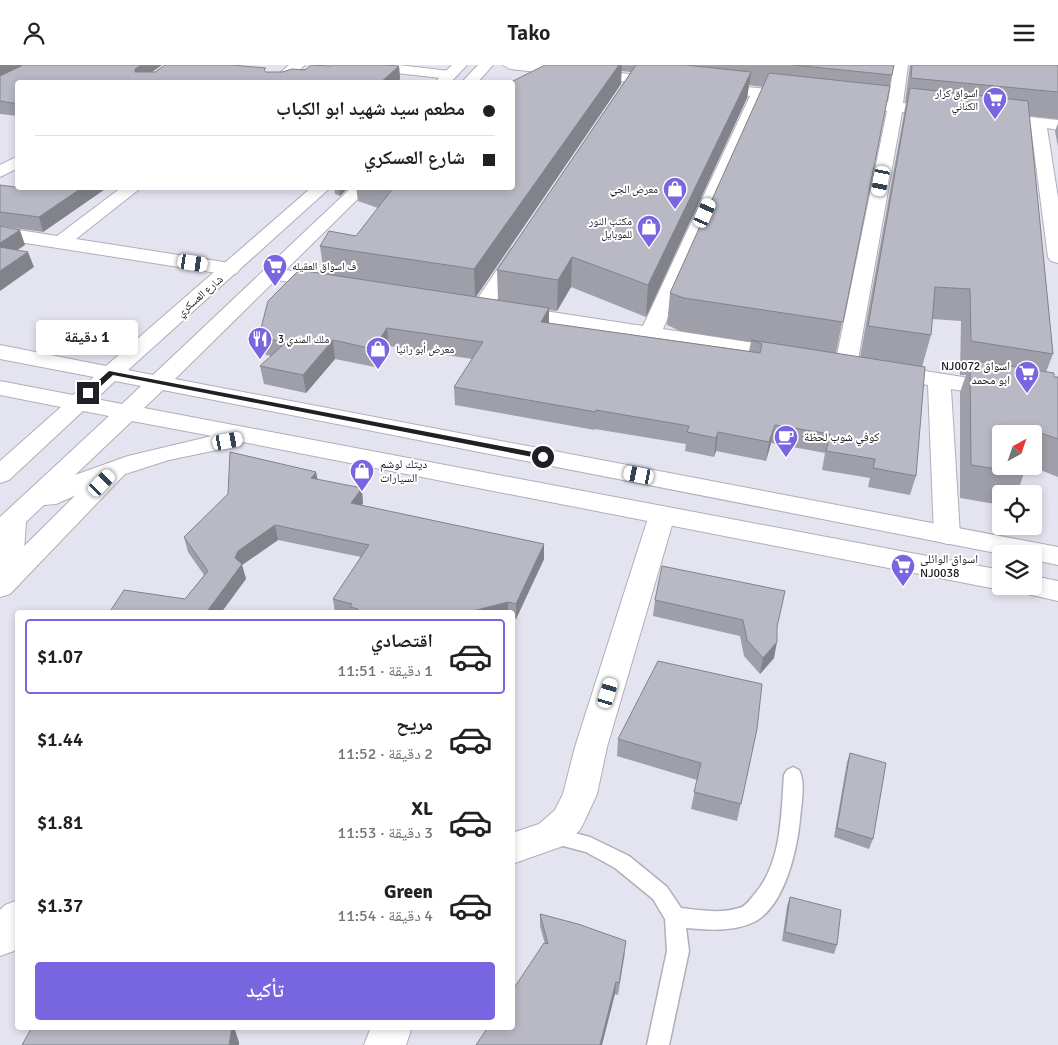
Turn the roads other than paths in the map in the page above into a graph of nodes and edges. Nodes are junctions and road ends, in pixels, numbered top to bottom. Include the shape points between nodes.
1 (298, 65) edge
2 (360, 65) edge
3 (486, 65) edge
4 (510, 65) edge
5 (901, 65) edge
6 (451, 74) edge
7 (634, 79) junction
8 (279, 80) edge
9 (471, 80) edge
10 (759, 92) junction
11 (622, 95) edge
12 (808, 98) edge
13 (837, 101) edge
14 (895, 107) junction
15 (962, 115) edge
16 (981, 117) edge
17 (1038, 123) junction
18 (1058, 125) edge
19 (15, 163) edge
20 (0, 171) edge
21 (130, 190) edge
22 (320, 190) edge
23 (359, 190) edge
24 (0, 233) edge
25 (529, 237) edge
26 (61, 242) junction
27 (1058, 257) edge
28 (230, 269) junction
29 (273, 274) junction
30 (349, 286) edge
31 (650, 334) junction
32 (0, 352) edge
33 (826, 362) junction
34 (111, 373) junction
35 (939, 380) junction
36 (159, 382) junction
37 (0, 388) edge
38 (1058, 399) edge
39 (77, 404) junction
40 (126, 414) junction
41 (247, 437) junction
42 (0, 466) edge
43 (115, 470) junction
44 (0, 475) edge
45 (662, 515) junction
46 (12, 521) edge
47 (947, 535) junction
48 (1058, 556) edge
49 (992, 578) edge
50 (4, 583) edge
51 (1042, 588) edge
52 (1058, 591) edge
53 (794, 775) dead end
54 (551, 835) junction
55 (515, 848) edge
56 (675, 917) junction
57 (15, 920) edge
58 (0, 938) edge
59 (391, 1030) edge
60 (385, 1045) edge
61 (658, 1045) edge

1 - 8 street
2 - 6 street
3 - 9 street
4 - 7 street
5 - 14 street
7 - 10 street
7 - 11 street
10 - 12 street
10 - 31 street
13 - 14 street
14 - 15 street
14 - 33 street
16 - 17 street
17 - 18 street
17 - 27 street
19 - 20 street
21 - 26 street
22 - 28 street, شارع العسكري
23 - 29 street
24 - 26 street
25 - 31 street via 472,306
26 - 28 street
28 - 34 street, شارع العسكري
29 - 30 street
29 - 36 street
31 - 33 street
32 - 34 street
33 - 35 street
34 - 36 street
34 - 39 street, شارع العسكري
35 - 38 street
35 - 47 street
36 - 40 street
36 - 47 street
37 - 39 street
39 - 40 street
39 - 44 street, شارع العسكري
40 - 41 street
40 - 46 street
41 - 43 street via 171,453
41 - 45 street
42 - 44 street
43 - 46 street via 56,493
43 - 50 street
45 - 49 street
45 - 54 street via 591,747 580,794 568,820
46 - 50 street
47 - 48 street
51 - 52 street
53 - 56 lane via 788,838 768,896 748,915 715,921
54 - 55 street
54 - 56 lane via 590,845 622,862 660,893
56 - 61 lane via 678,951
57 - 58 street
59 - 60 street

